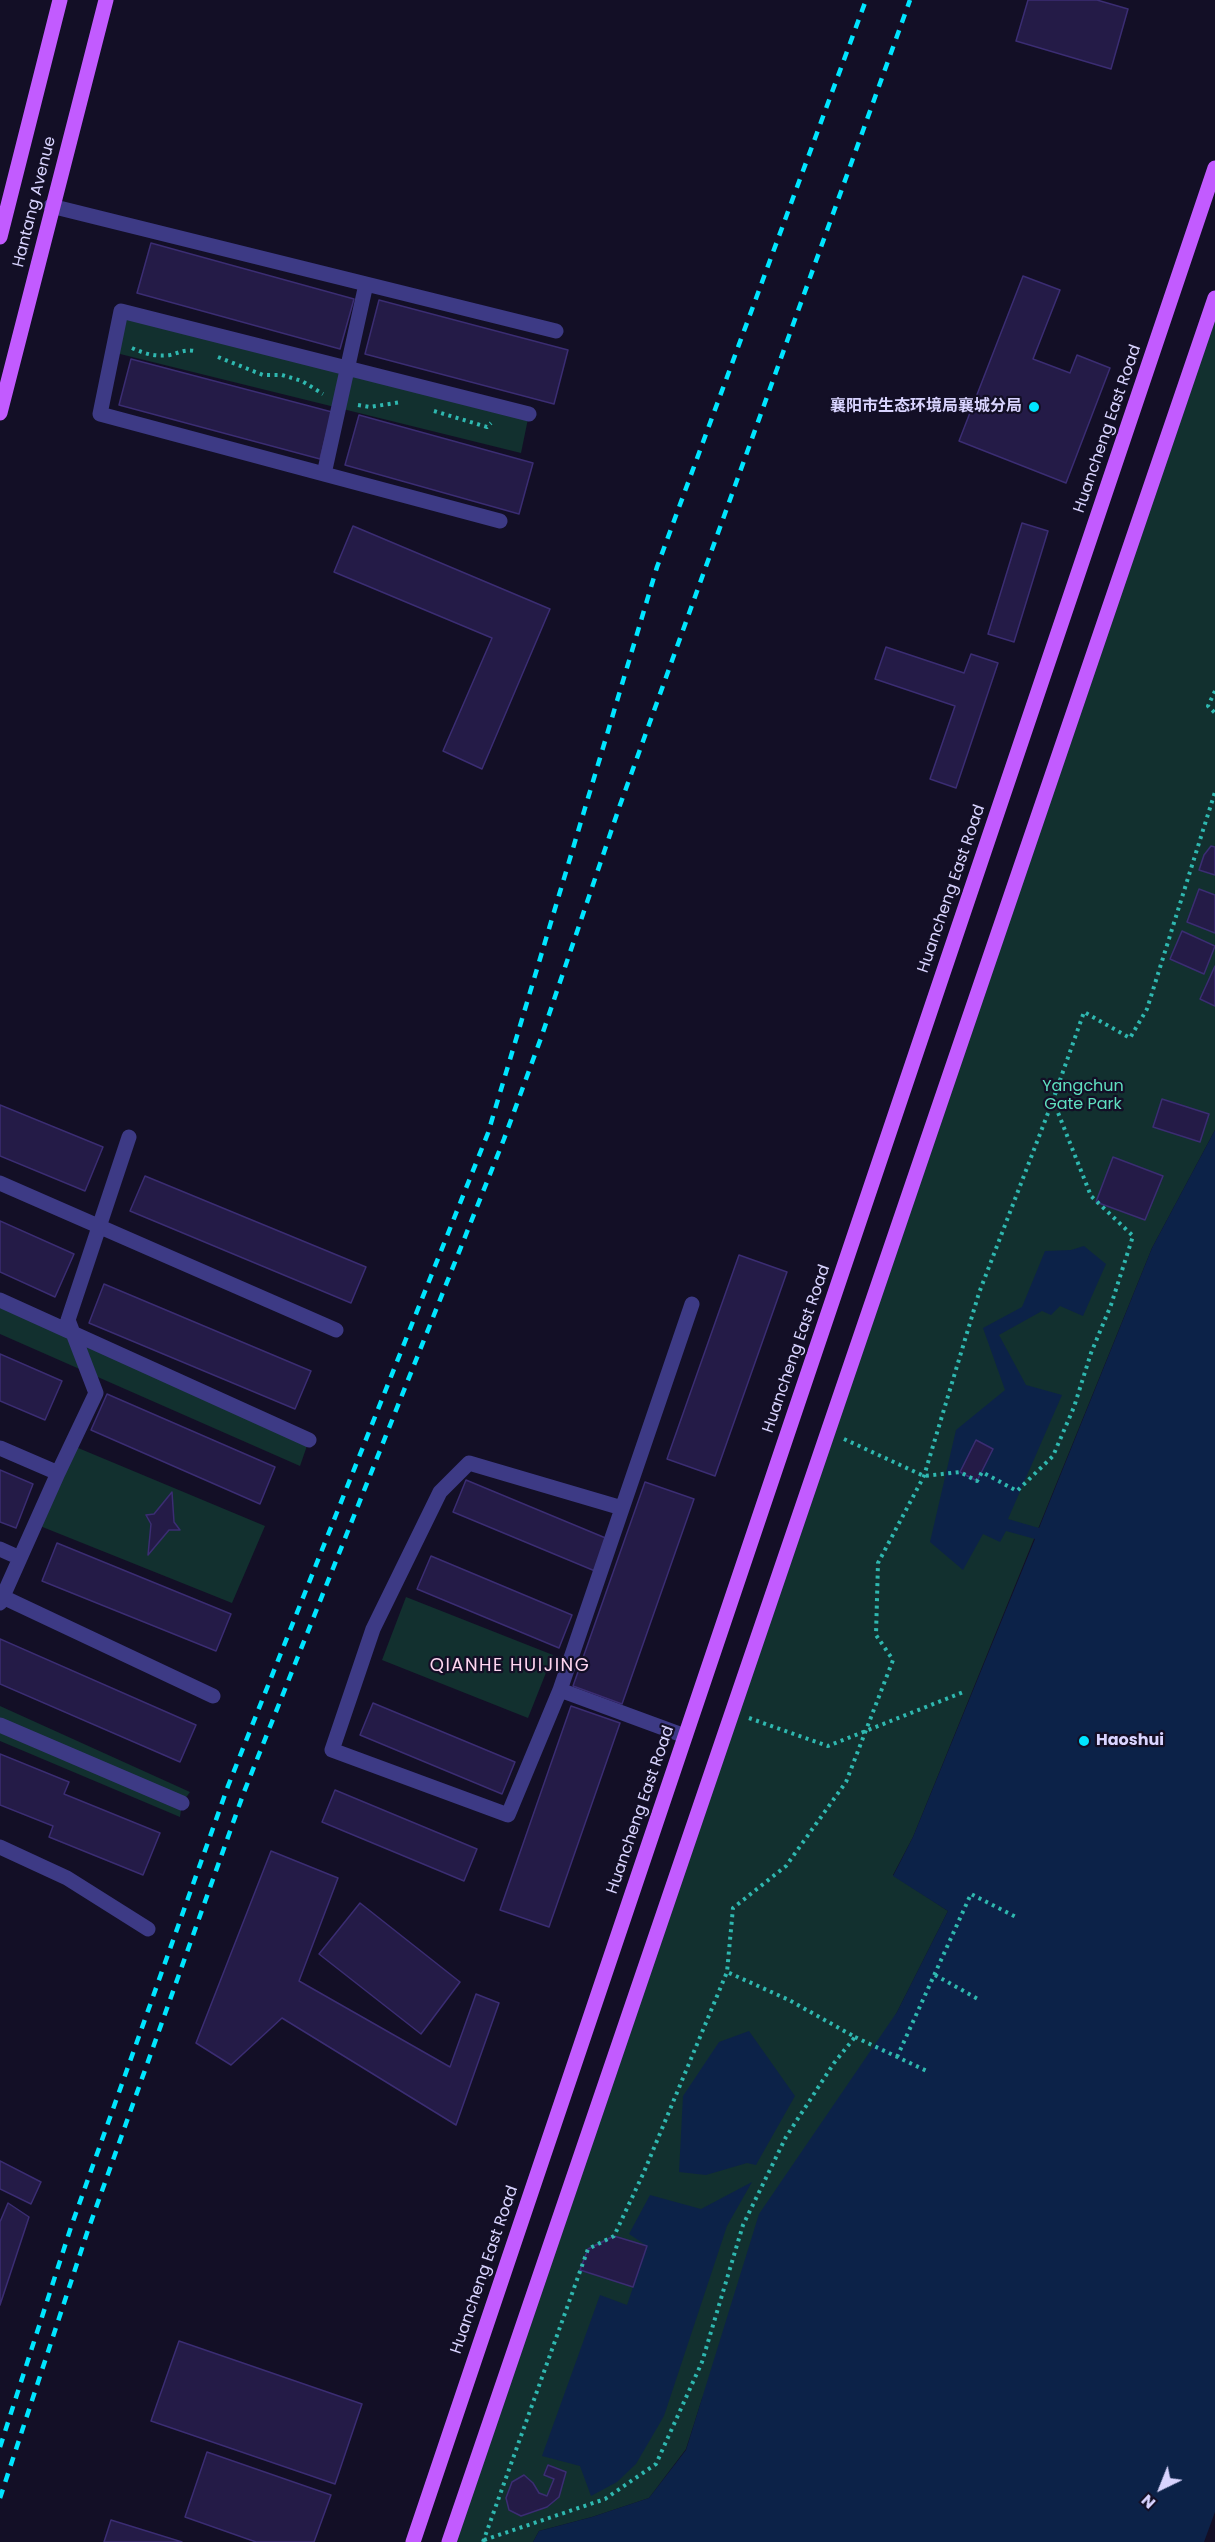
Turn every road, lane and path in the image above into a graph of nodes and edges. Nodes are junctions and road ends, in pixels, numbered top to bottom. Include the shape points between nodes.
1 (60, 0) edge
2 (106, 0) edge
3 (1215, 168) edge
4 (51, 206) junction
5 (0, 237) edge
6 (366, 284) junction
7 (1215, 298) edge
8 (556, 331) dead end
9 (115, 340) junction
10 (197, 351) dead end
11 (208, 353) dead end
12 (348, 368) junction
13 (406, 401) dead end
14 (340, 403) junction
15 (427, 409) dead end
16 (508, 409) junction
17 (0, 413) edge
18 (529, 414) dead end
19 (324, 474) junction
20 (500, 521) dead end
21 (1215, 692) edge
22 (1215, 713) edge
23 (1215, 792) edge
24 (1053, 1100) junction
25 (129, 1137) dead end
26 (0, 1183) edge
27 (99, 1227) junction
28 (0, 1300) edge
29 (692, 1304) dead end
30 (336, 1330) dead end
31 (74, 1335) junction
32 (828, 1432) junction
33 (309, 1440) dead end
34 (0, 1448) edge
35 (57, 1473) junction
36 (924, 1476) junction
37 (622, 1508) junction
38 (0, 1549) edge
39 (20, 1558) junction
40 (1, 1600) edge
41 (560, 1690) junction
42 (966, 1691) dead end
43 (213, 1696) dead end
44 (732, 1712) junction
45 (0, 1725) edge
46 (867, 1729) junction
47 (685, 1736) junction
48 (182, 1803) dead end
49 (0, 1847) edge
50 (1018, 1918) dead end
51 (148, 1929) dead end
52 (727, 1972) junction
53 (935, 1975) junction
54 (978, 1999) dead end
55 (855, 2037) junction
56 (897, 2057) junction
57 (929, 2072) dead end
58 (483, 2541) edge
59 (413, 2542) edge
60 (449, 2542) edge

1 - 5 main road, Hantang Avenue
2 - 4 main road, Hantang Avenue
3 - 47 main road, Huancheng East Road
4 - 6 lane
4 - 17 main road, Hantang Avenue
6 - 8 lane
6 - 12 lane
7 - 32 main road
9 - 10 path via 147,356 186,349
9 - 12 lane via 121,311
9 - 19 lane via 100,414
11 - 14 path via 262,375 302,381
12 - 14 lane
12 - 16 lane
13 - 14 path via 370,407
14 - 19 lane
15 - 16 path via 487,427
16 - 18 lane
19 - 20 lane
21 - 22 path via 1209,706
23 - 24 path via 1147,1009 1130,1038 1083,1012
24 - 36 path via 979,1293
24 - 36 path via 1090,1196 1133,1236 1111,1305 1053,1456 1017,1491 982,1472 977,1481 960,1472
25 - 27 lane
26 - 27 lane
27 - 30 lane
27 - 31 lane via 68,1320
28 - 31 lane
29 - 37 lane
31 - 33 lane
31 - 35 lane via 96,1393
32 - 36 path
32 - 44 main road
34 - 35 lane
35 - 39 lane
36 - 46 path via 878,1563 876,1635 892,1660
37 - 41 lane
37 - 41 lane via 469,1463 440,1492 373,1629 332,1750 508,1815
38 - 39 lane
39 - 40 lane
40 - 43 lane
41 - 47 lane
42 - 46 path
44 - 46 path via 828,1746
44 - 60 main road
45 - 48 lane
46 - 52 path via 846,1782 786,1866 733,1908
47 - 59 main road, Huancheng East Road
49 - 51 lane via 67,1878
50 - 53 path via 971,1894
52 - 55 path via 789,2000
52 - 58 path via 614,2236 588,2249
53 - 54 path
53 - 56 path
55 - 56 path
55 - 58 path via 786,2137 743,2225 702,2362 656,2464 605,2499
56 - 57 path

